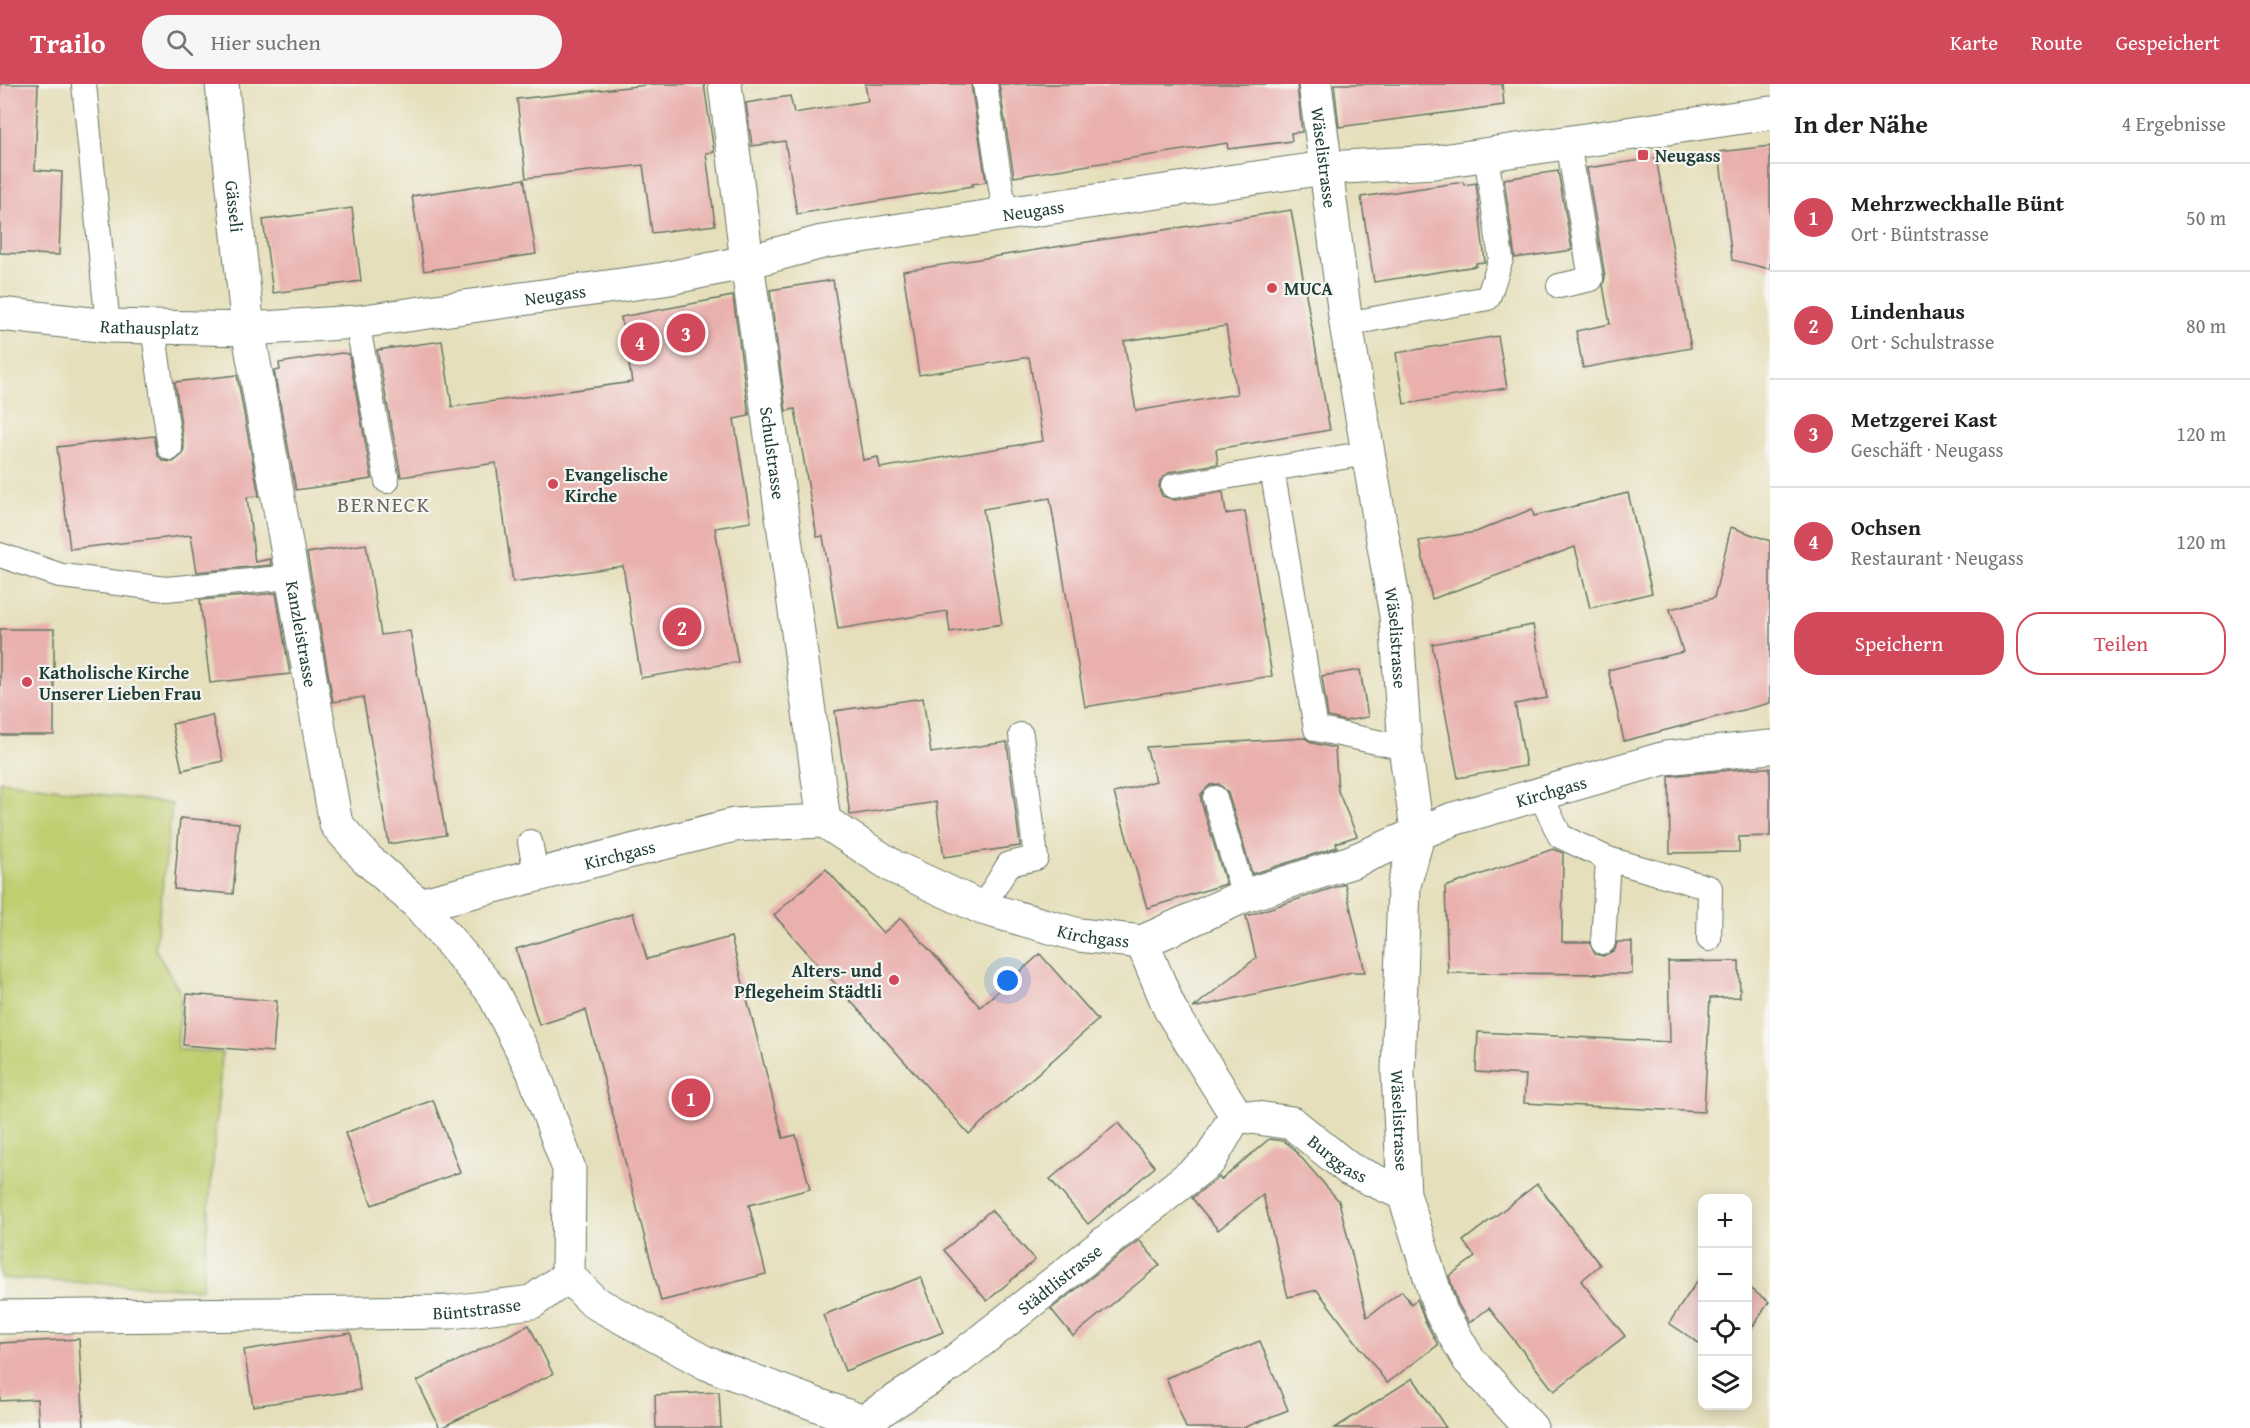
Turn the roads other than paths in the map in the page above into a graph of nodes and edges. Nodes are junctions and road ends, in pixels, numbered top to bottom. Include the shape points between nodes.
1 (84, 84) edge
2 (222, 84) edge
3 (725, 84) edge
4 (985, 84) edge
5 (1315, 84) edge
6 (1770, 113) edge
7 (1568, 142) junction
8 (1486, 154) junction
9 (1325, 168) junction
10 (1005, 214) junction
11 (747, 262) junction
12 (1559, 286) dead end
13 (0, 314) edge
14 (357, 322) junction
15 (1346, 324) junction
16 (108, 326) junction
17 (153, 327) junction
18 (300, 327) joint
19 (248, 329) junction
20 (170, 448) dead end
21 (1368, 453) junction
22 (1272, 469) junction
23 (387, 481) dead end
24 (1173, 486) dead end
25 (0, 555) edge
26 (291, 577) junction
27 (1021, 735) dead end
28 (1770, 747) edge
29 (1405, 748) junction
30 (1540, 794) junction
31 (1215, 798) dead end
32 (824, 821) junction
33 (1418, 836) junction
34 (1608, 859) junction
35 (1244, 896) junction
36 (419, 905) junction
37 (982, 908) junction
38 (1709, 939) dead end
39 (1142, 942) junction
40 (1604, 942) dead end
41 (1236, 1115) junction
42 (1404, 1194) junction
43 (568, 1276) junction
44 (0, 1317) edge
45 (863, 1425) edge
46 (1531, 1428) edge

1 - 16 lane
2 - 19 street, Gässeli
3 - 11 street, Schulstrasse
4 - 10 lane
5 - 9 street, Wäselistrasse
6 - 7 street, Neugass
7 - 8 street, Neugass
7 - 12 lane via 1591,279
8 - 9 street, Neugass via 1435,162
8 - 15 lane via 1501,259 1488,298
9 - 10 street, Neugass
9 - 15 street, Wäselistrasse
10 - 11 street, Neugass via 822,242
11 - 14 street, Neugass via 664,279
11 - 32 street, Schulstrasse
13 - 16 street, Rathausplatz
14 - 18 street, Neugass
14 - 23 lane
15 - 21 street, Wäselistrasse
16 - 17 street, Rathausplatz
17 - 19 street, Rathausplatz
17 - 20 lane
18 - 19 street, Rathausplatz
19 - 26 street, Kanzleistrasse
21 - 22 lane
21 - 29 street, Wäselistrasse via 1396,616
22 - 24 lane
22 - 29 lane via 1316,729
25 - 26 lane via 62,576 166,589
26 - 36 street, Kanzleistrasse via 336,824 366,859
27 - 37 lane via 1036,858 1009,864
28 - 30 street, Kirchgass via 1665,758
29 - 33 street, Wäselistrasse
30 - 33 street, Kirchgass via 1453,819
30 - 34 lane via 1560,836
31 - 35 lane
32 - 36 street, Kirchgass via 734,825 533,858
32 - 37 street, Kirchgass via 894,867
33 - 35 street, Kirchgass
33 - 42 street, Wäselistrasse via 1404,885 1398,1073
34 - 38 lane via 1710,888
34 - 40 lane
35 - 39 street, Kirchgass
36 - 43 street via 492,991 533,1071 569,1169
37 - 39 street, Kirchgass via 1079,935
39 - 41 street via 1170,1009
41 - 42 street, Burggass via 1292,1122 1349,1169
41 - 45 street, Städtlistrasse via 1210,1160 949,1366
42 - 46 street via 1441,1312 1469,1360
43 - 44 street, Büntstrasse via 532,1302 451,1312
43 - 45 street, Städtlistrasse via 594,1302 706,1363

